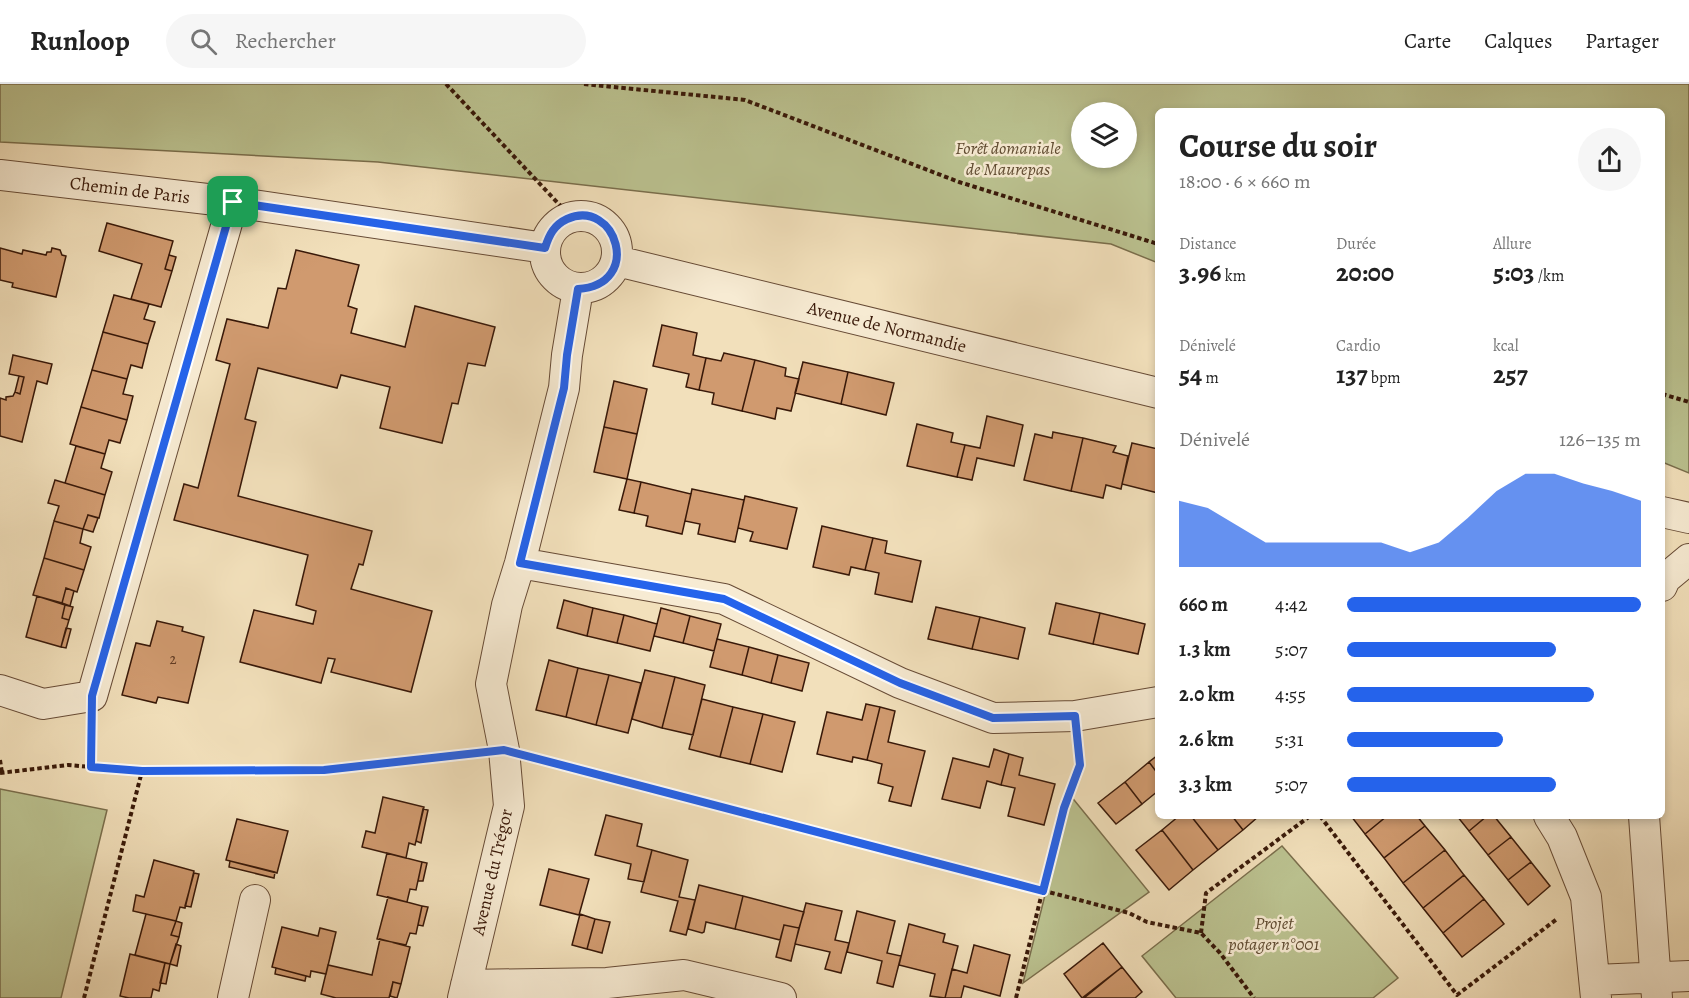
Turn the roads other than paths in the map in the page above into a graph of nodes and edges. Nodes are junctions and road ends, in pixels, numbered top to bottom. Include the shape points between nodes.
1 (0, 175) edge
2 (233, 202) junction
3 (545, 248) junction
4 (617, 261) junction
5 (578, 289) junction
6 (1155, 392) edge
7 (1665, 513) edge
8 (1689, 518) edge
9 (1689, 559) edge
10 (520, 563) junction
11 (1665, 579) edge
12 (0, 690) edge
13 (1155, 703) edge
14 (1551, 819) edge
15 (1644, 819) edge
16 (255, 900) dead end
17 (1689, 976) edge
18 (1656, 988) edge
19 (1595, 989) edge
20 (464, 992) edge
21 (233, 998) edge
22 (780, 998) edge

1 - 2 street, Chemin de Paris
2 - 3 street, Chemin de Paris
2 - 12 street via 92,696 43,704
3 - 4 street via 561,222 582,216 610,230 616,240
3 - 5 street via 550,270 557,280
4 - 5 street via 613,271 598,285
4 - 6 street, Avenue de Normandie
5 - 10 street, Avenue du Trégor via 564,388
7 - 8 street
9 - 11 street
10 - 13 street via 724,599 900,683 993,718 1075,716
10 - 20 street, Avenue du Trégor via 490,684 504,750 509,806
14 - 19 street via 1587,897
15 - 18 street
16 - 21 street
17 - 18 street
18 - 19 street
20 - 22 street via 684,975

